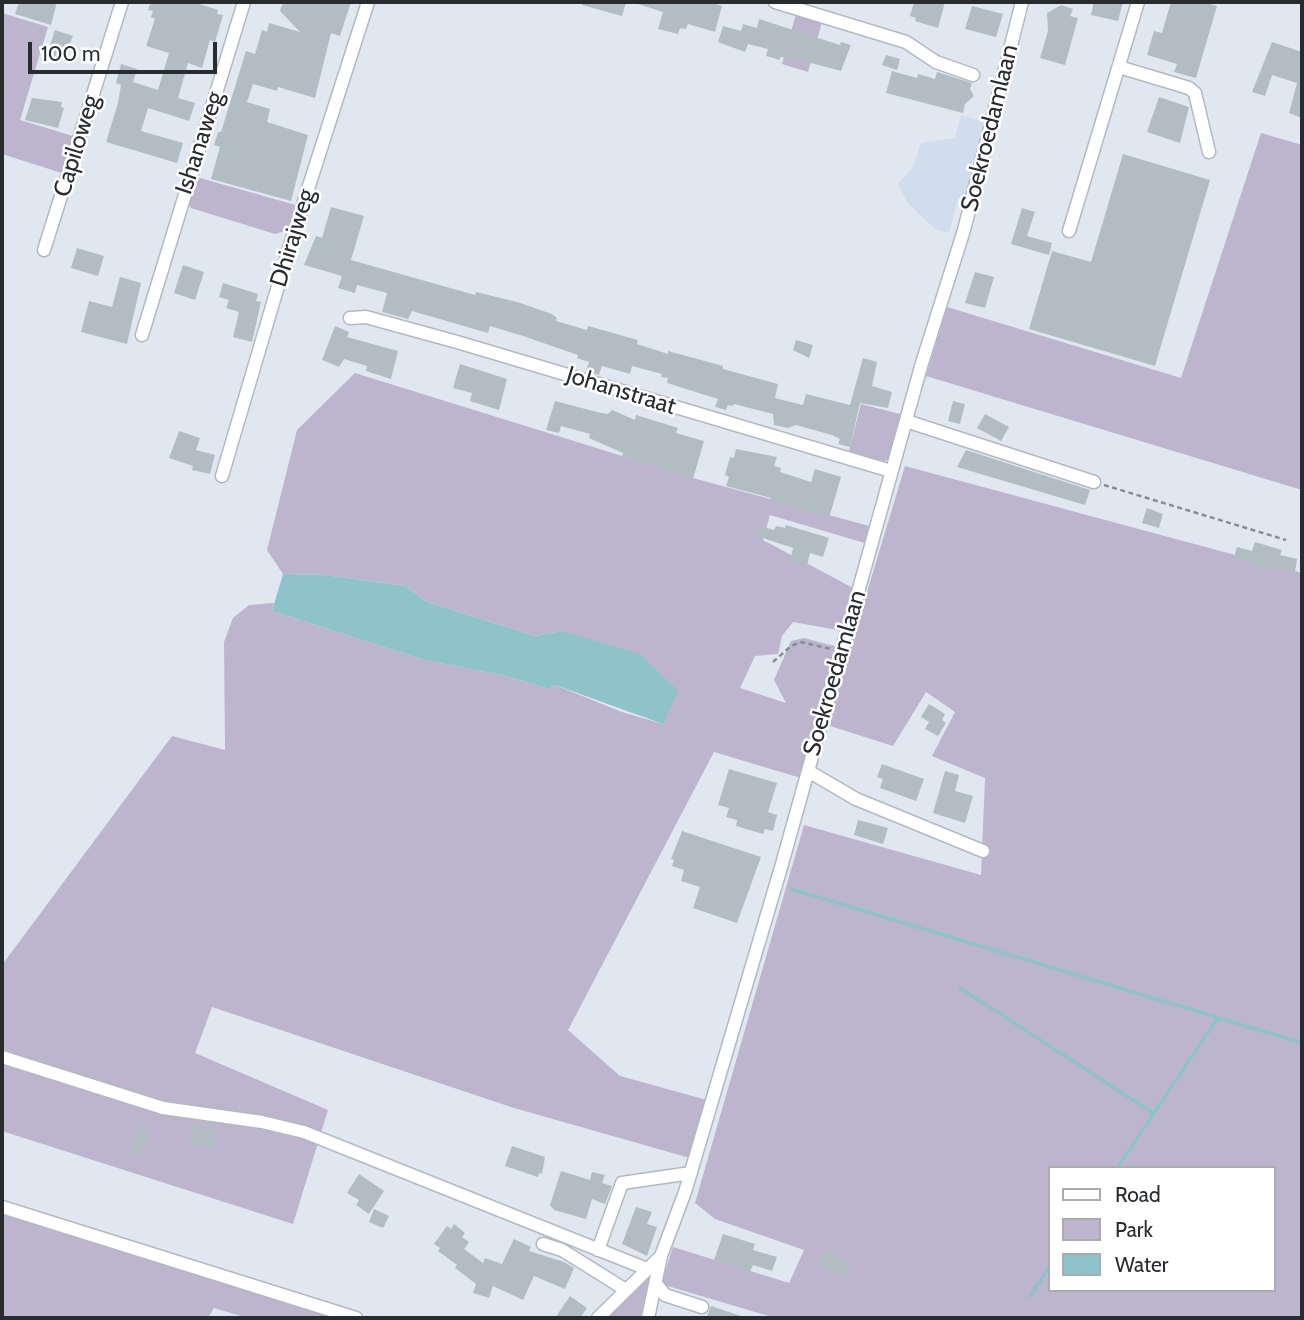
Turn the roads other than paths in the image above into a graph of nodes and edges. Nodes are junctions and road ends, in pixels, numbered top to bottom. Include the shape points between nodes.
1 (122, 2) edge
2 (244, 2) edge
3 (368, 2) edge
4 (775, 2) edge
5 (1022, 2) edge
6 (1138, 2) edge
7 (1119, 67) junction
8 (973, 75) dead end
9 (1209, 152) dead end
10 (1069, 231) dead end
11 (44, 250) dead end
12 (350, 317) dead end
13 (142, 335) dead end
14 (906, 421) junction
15 (891, 471) junction
16 (222, 476) dead end
17 (1094, 482) road end
18 (808, 771) junction
19 (983, 851) dead end
20 (2, 1057) edge
21 (691, 1173) junction
22 (2, 1207) edge
23 (543, 1244) dead end
24 (598, 1250) junction
25 (661, 1256) junction
26 (647, 1269) junction
27 (657, 1286) junction
28 (626, 1290) junction
29 (702, 1307) dead end
30 (356, 1318) edge
31 (598, 1318) edge
32 (648, 1318) edge

1 - 11 street, Capiloweg
2 - 13 street, Ishanaweg
3 - 16 street, Dhirajweg
4 - 8 street via 906,41 936,62
5 - 14 street, Soekroedamlaan via 964,230
6 - 7 street
7 - 9 street via 1195,93
7 - 10 street
12 - 15 street, Johanstraat via 366,317 457,342
14 - 15 street, Soekroedamlaan
14 - 17 street
15 - 18 street, Soekroedamlaan
18 - 19 street via 856,799
18 - 21 street, Soekroedamlaan
20 - 24 street via 163,1108 304,1132
21 - 24 street via 622,1183
21 - 25 street, Soekroedamlaan
22 - 30 street
23 - 28 street via 562,1250
24 - 26 street
25 - 26 street, Soekroedamlaan
25 - 27 street
26 - 28 street, Soekroedamlaan
27 - 29 street via 664,1295
27 - 32 street
28 - 31 street, Soekroedamlaan

